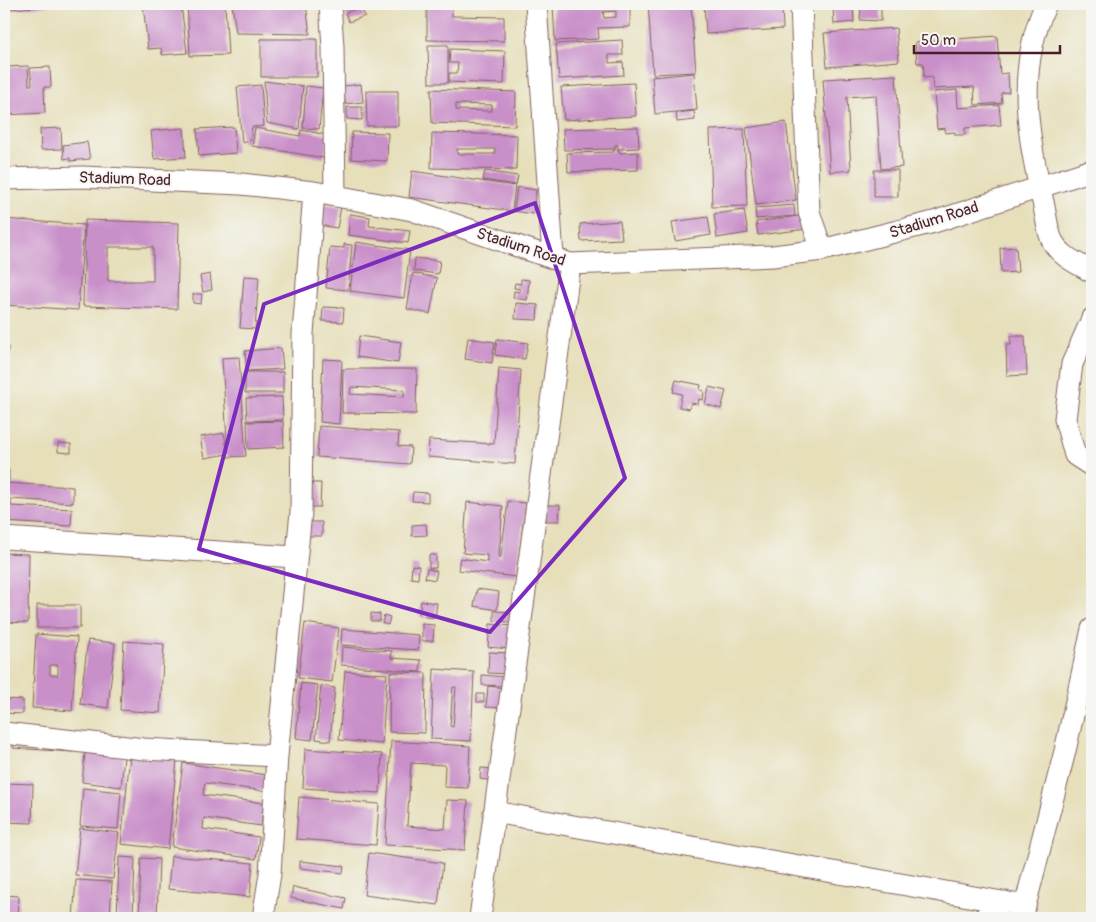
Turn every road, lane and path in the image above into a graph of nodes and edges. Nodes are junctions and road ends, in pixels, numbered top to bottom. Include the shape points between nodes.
1 (330, 4) edge
2 (536, 4) edge
3 (801, 4) edge
4 (1046, 4) edge
5 (1092, 170) edge
6 (4, 179) edge
7 (1040, 186) junction
8 (314, 192) junction
9 (335, 196) junction
10 (822, 250) junction
11 (561, 260) junction
12 (1092, 272) edge
13 (1092, 319) edge
14 (1092, 466) edge
15 (4, 538) edge
16 (295, 557) junction
17 (1092, 629) edge
18 (4, 733) edge
19 (277, 756) junction
20 (494, 812) junction
21 (1005, 902) junction
22 (263, 918) edge
23 (480, 918) edge
24 (984, 918) edge

1 - 9 street
2 - 11 street
3 - 10 street via 809,212
4 - 7 street via 1040,16 1026,78 1030,143
5 - 7 street, Stadium Road
6 - 8 street, Stadium Road via 102,177 241,184
7 - 10 street, Stadium Road via 934,222
7 - 12 street via 1053,242 1065,256
8 - 9 street, Stadium Road
8 - 16 street via 303,334 300,512
9 - 11 street, Stadium Road via 412,210
10 - 11 street, Stadium Road via 773,256
11 - 20 street
13 - 14 street via 1072,364 1065,419 1076,455
15 - 16 street
16 - 19 street
17 - 21 street via 1065,751 1024,906
18 - 19 street via 144,749
19 - 22 street via 270,874
20 - 21 street
20 - 23 street
21 - 24 street

